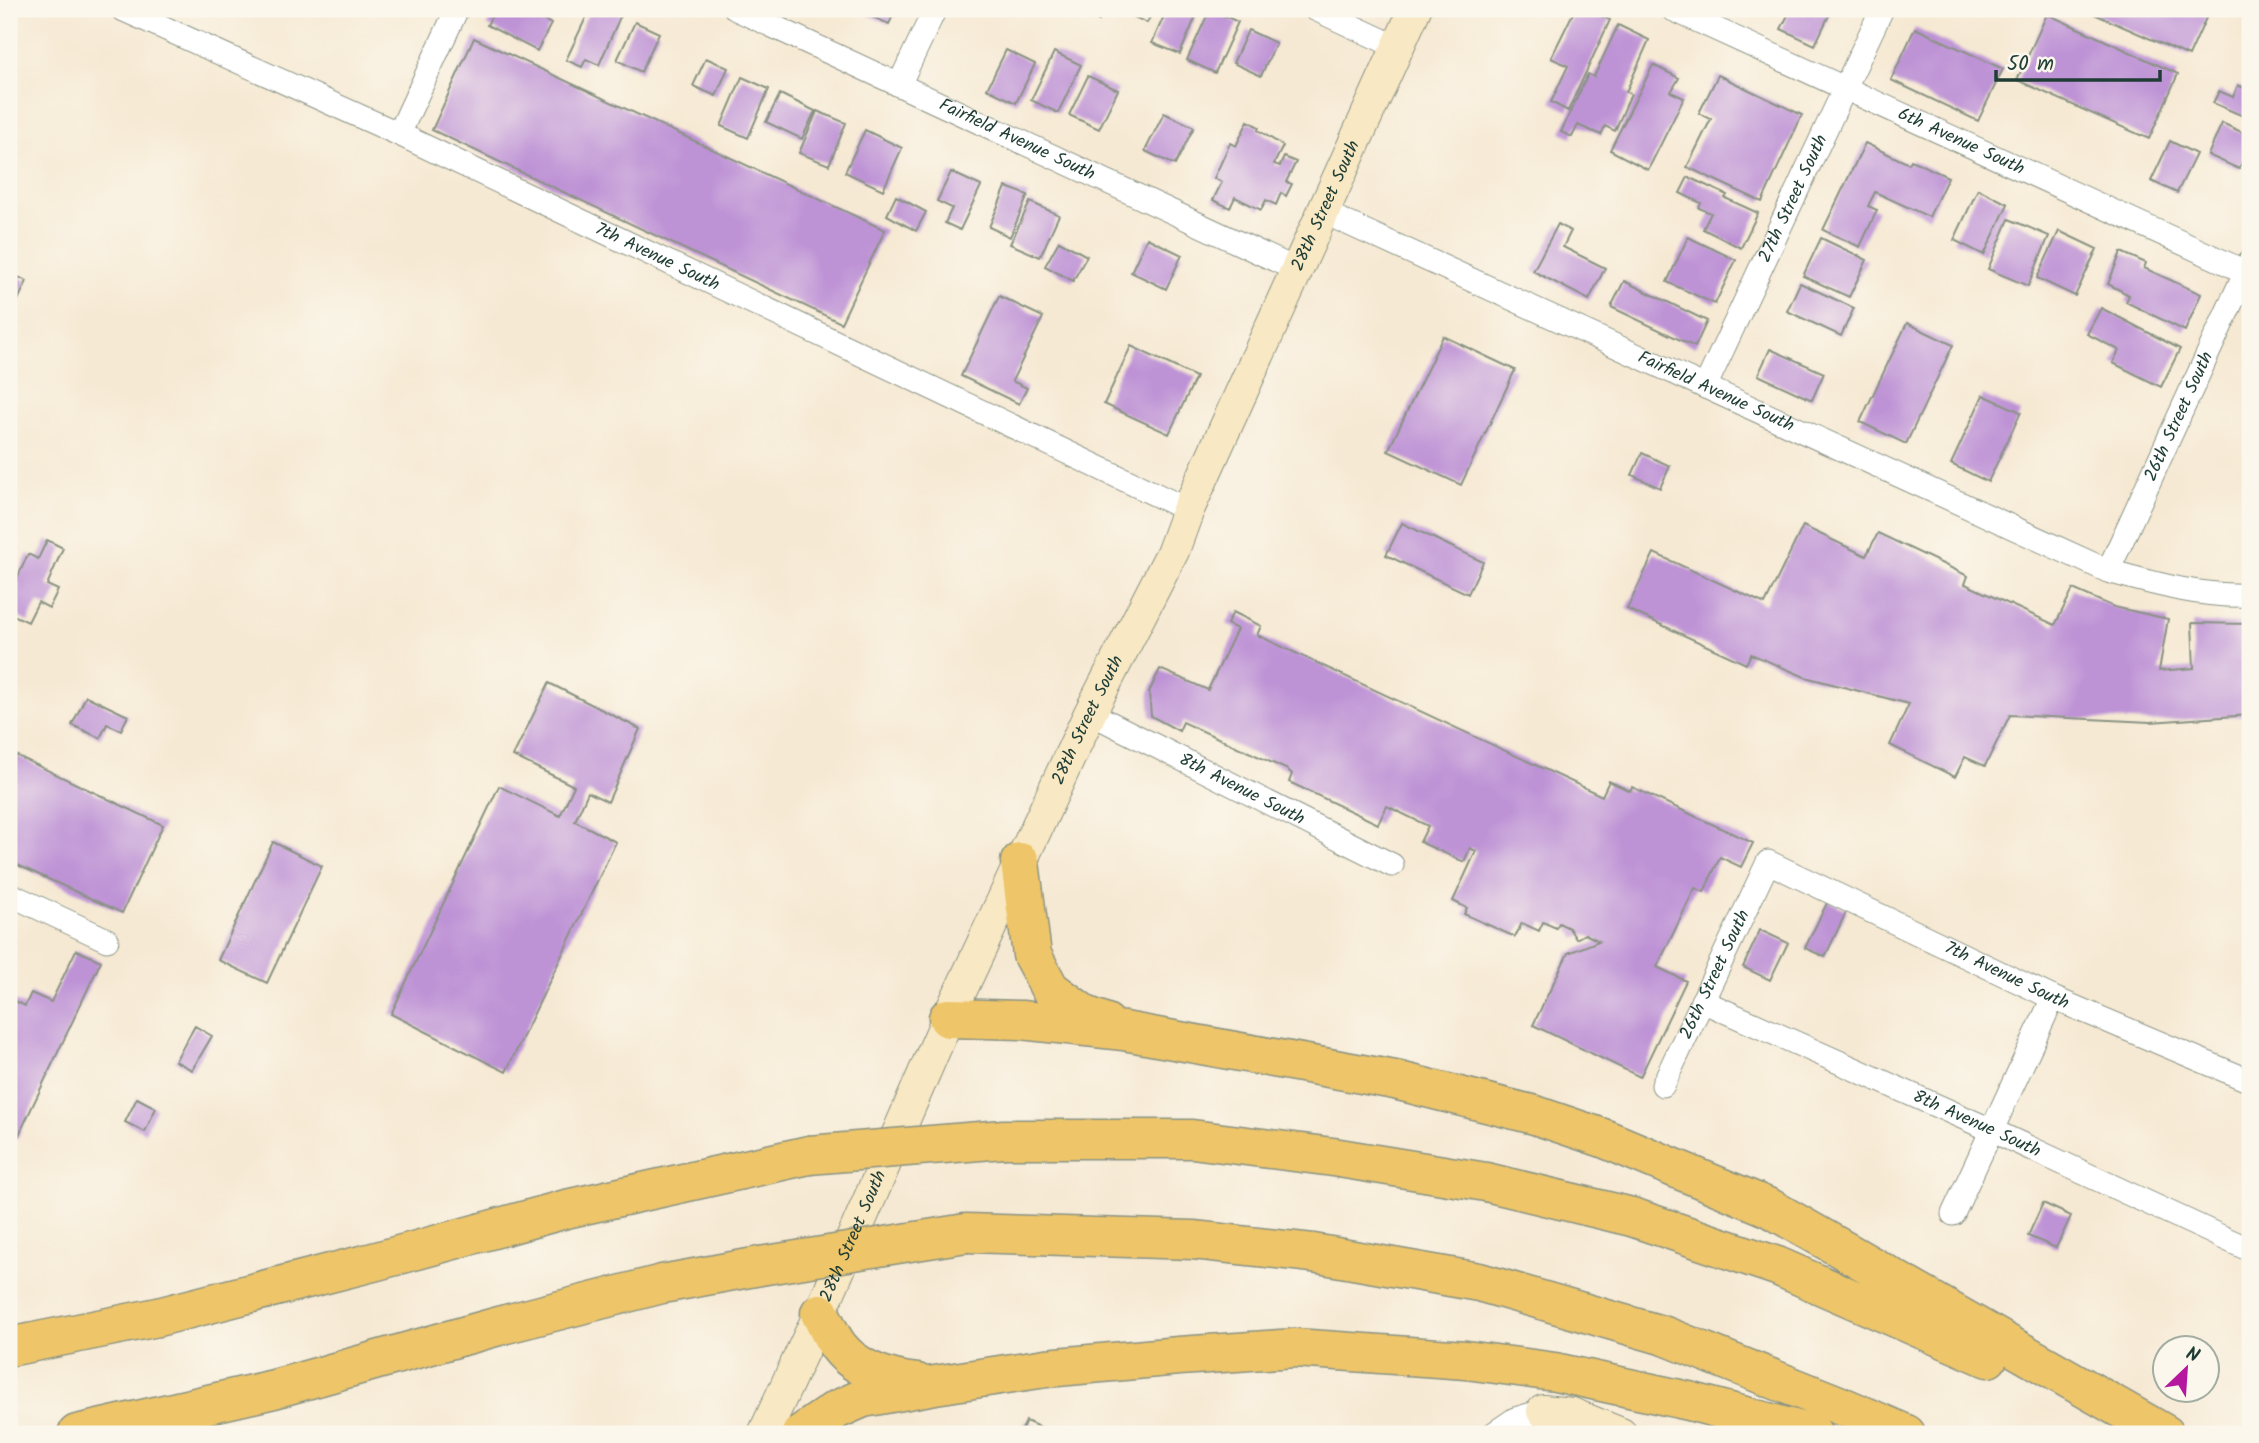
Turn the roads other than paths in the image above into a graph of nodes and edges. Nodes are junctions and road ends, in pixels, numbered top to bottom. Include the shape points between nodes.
1 (122, 9) edge
2 (457, 9) edge
3 (736, 9) edge
4 (934, 9) edge
5 (1315, 9) edge
6 (1415, 9) edge
7 (1672, 9) edge
8 (1882, 9) edge
9 (1397, 47) junction
10 (899, 85) junction
11 (1846, 88) junction
12 (399, 134) junction
13 (1323, 212) junction
14 (2249, 269) edge
15 (1297, 270) junction
16 (1705, 387) junction
17 (1188, 510) junction
18 (2108, 571) junction
19 (2250, 595) edge
20 (1090, 713) junction
21 (1020, 862) junction
22 (1768, 862) joint
23 (1392, 865) dead end
24 (9, 894) edge
25 (107, 940) dead end
26 (2053, 998) junction
27 (1702, 1001) junction
28 (948, 1018) junction
29 (1124, 1031) junction
30 (2250, 1081) edge
31 (1663, 1085) dead end
32 (1991, 1130) junction
33 (1952, 1214) dead end
34 (2250, 1250) edge
35 (820, 1313) junction
36 (9, 1347) edge
37 (935, 1385) junction
38 (1543, 1411) joint
39 (77, 1434) edge
40 (764, 1434) edge
41 (801, 1434) edge
42 (1493, 1434) edge
43 (1621, 1434) edge
44 (1813, 1434) edge
45 (1906, 1434) edge
46 (2156, 1434) edge
47 (2165, 1434) edge

1 - 12 street, 7th Avenue South
2 - 12 street
3 - 10 street, Fairfield Avenue South
4 - 10 street
5 - 9 street
6 - 9 street, 28th Street South
7 - 11 street, 6th Avenue South
8 - 11 street, 27th Street South
9 - 13 street, 28th Street South
10 - 15 street, Fairfield Avenue South
11 - 14 street, 6th Avenue South
11 - 16 street, 27th Street South
12 - 17 street, 7th Avenue South
13 - 15 street, 28th Street South
13 - 16 street, Fairfield Avenue South
14 - 18 street, 26th Street South
15 - 17 street, 28th Street South
16 - 18 street, Fairfield Avenue South
17 - 20 street, 28th Street South via 1173,551
18 - 19 street, Fairfield Avenue South via 2168,588
20 - 21 street, 28th Street South
20 - 23 street, 8th Avenue South
21 - 28 street, 28th Street South
21 - 29 highway via 1032,955 1051,989 1085,1015
22 - 26 street, 7th Avenue South
22 - 27 street, 26th Street South
24 - 25 street
26 - 30 street, 7th Avenue South
26 - 32 street
27 - 31 street, 26th Street South
27 - 32 street, 8th Avenue South
28 - 29 highway
28 - 35 street, 28th Street South
29 - 47 highway via 1395,1080 1535,1115 1603,1138 1770,1208
32 - 33 street
32 - 34 street, 8th Avenue South
35 - 37 highway via 839,1347 864,1368 900,1381
35 - 40 street, 28th Street South
36 - 46 highway, bridge via 158,1317 566,1209 809,1155 1004,1139 1192,1139 1486,1182 1632,1217 1777,1266
37 - 41 highway via 863,1398
37 - 44 highway via 1046,1368 1295,1348 1466,1360 1555,1372
38 - 42 street via 1515,1419
38 - 43 street via 1572,1414
39 - 45 highway, bridge via 274,1389 662,1284 966,1233 1193,1240 1312,1253 1479,1282 1665,1336

